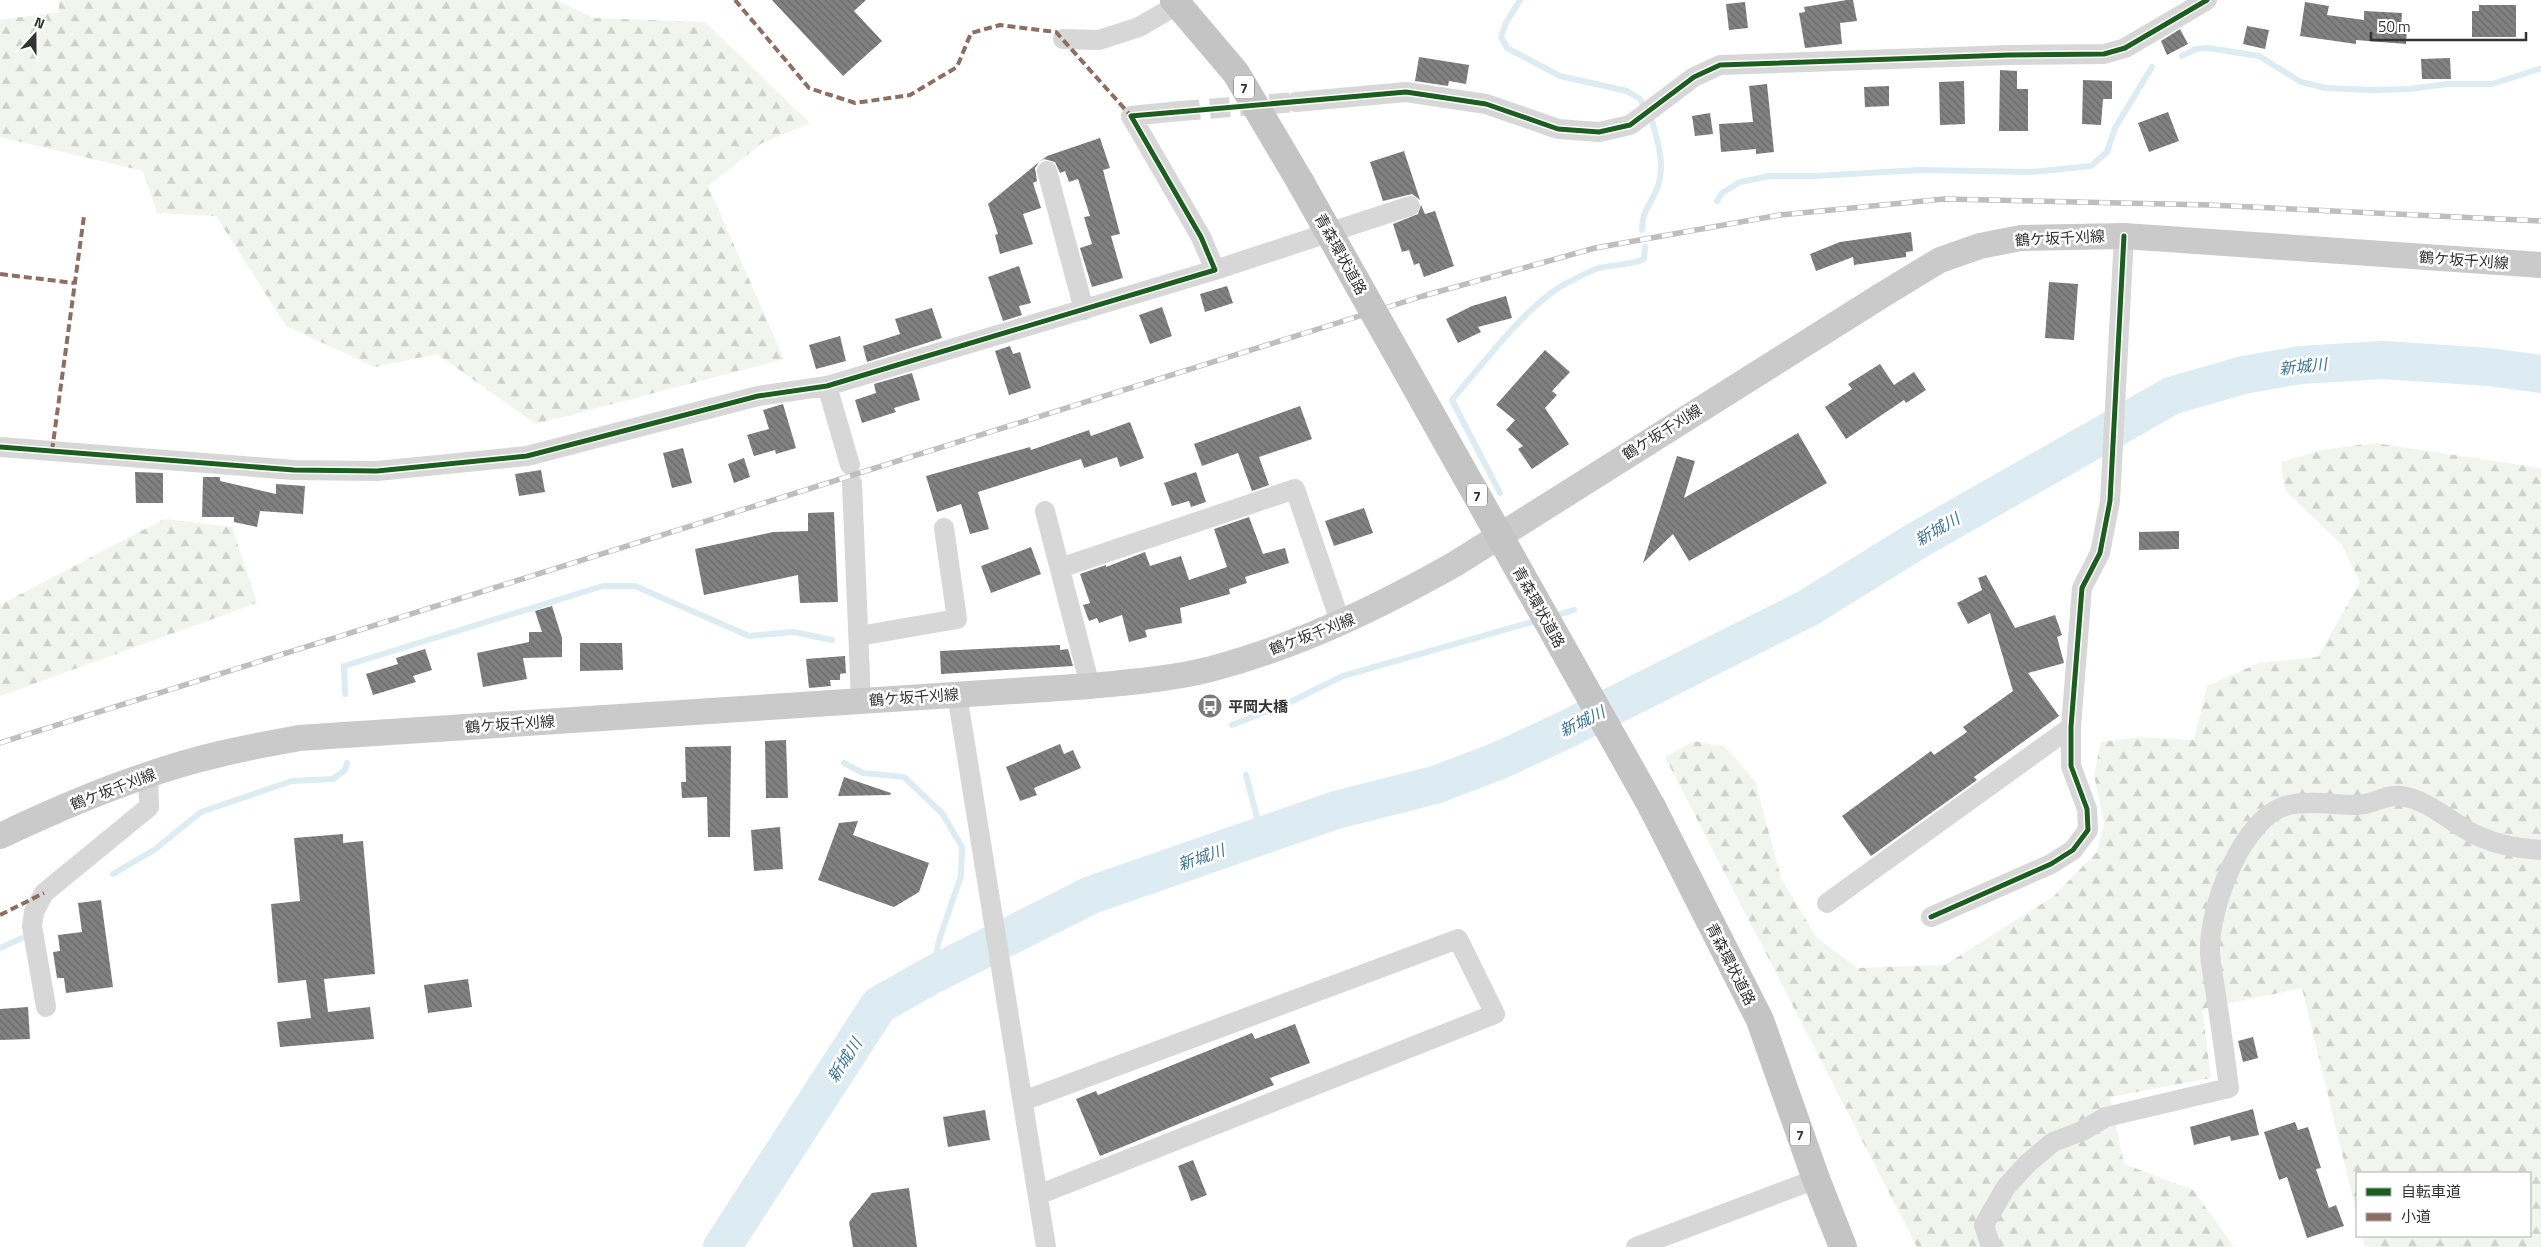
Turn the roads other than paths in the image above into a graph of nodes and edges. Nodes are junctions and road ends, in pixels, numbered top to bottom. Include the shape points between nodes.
1 (2207, 0) edge
2 (1183, 2) edge
3 (1063, 39) dead end
4 (1296, 102) tunnel mouth
5 (1180, 111) tunnel mouth
6 (1047, 171) dead end
7 (1410, 206) dead end
8 (2124, 236) junction
9 (2541, 265) edge
10 (1215, 270) junction
11 (1084, 310) junction
12 (827, 386) junction
13 (0, 447) edge
14 (1045, 511) dead end
15 (944, 528) dead end
16 (1060, 568) junction
17 (1341, 624) junction
18 (859, 636) junction
19 (1090, 686) junction
20 (957, 694) junction
21 (862, 701) junction
22 (2071, 727) junction
23 (148, 774) junction
24 (0, 836) edge
25 (2541, 850) edge
26 (1827, 903) dead end
27 (1931, 916) dead end
28 (46, 1006) dead end
29 (1023, 1101) junction
30 (1816, 1179) junction
31 (1038, 1195) junction
32 (1046, 1247) edge
33 (1636, 1247) edge
34 (1843, 1247) edge
35 (1991, 1247) edge

1 - 4 street via 2125,48 2104,54 1720,65 1694,77 1630,125 1599,132 1558,129 1486,104 1406,92
2 - 3 street via 1139,27 1098,40
2 - 30 highway, 青森環状道路 / 7, bridge via 1236,73 1301,183 1652,807 1760,1020
5 - 10 street via 1131,116 1201,237
6 - 11 street
7 - 10 street
8 - 9 main road, 鶴ケ坂千刈線
8 - 17 main road, 鶴ケ坂千刈線 via 2021,238 1980,246 1940,260 1455,564
8 - 22 street via 2110,501 2100,553 2082,588
10 - 11 street
11 - 12 street
12 - 13 street via 758,396 527,456 377,471 294,470
12 - 18 street via 851,474
14 - 16 street
15 - 18 street via 957,619
16 - 17 street via 1295,489
16 - 19 street
17 - 19 main road, 鶴ケ坂千刈線 via 1287,646 1210,669
18 - 21 street
19 - 20 main road, 鶴ケ坂千刈線
20 - 21 main road, 鶴ケ坂千刈線
20 - 29 street
21 - 23 main road, 鶴ケ坂千刈線 via 299,738 224,753
22 - 26 street
22 - 27 street via 2071,766 2087,809 2088,830 2073,850 2051,864
23 - 24 main road, 鶴ケ坂千刈線
23 - 28 street via 149,807 44,893 34,912 32,926
25 - 35 street via 2518,848 2478,836 2424,804 2401,796 2360,805 2289,805 2266,815 2240,847 2227,875 2216,909 2210,949 2229,1088 2106,1117 2053,1142 2006,1187 1984,1225
29 - 31 street
29 - 31 street via 1458,939 1495,1014
30 - 33 street
30 - 34 highway, 青森環状道路 / 7
31 - 32 street

